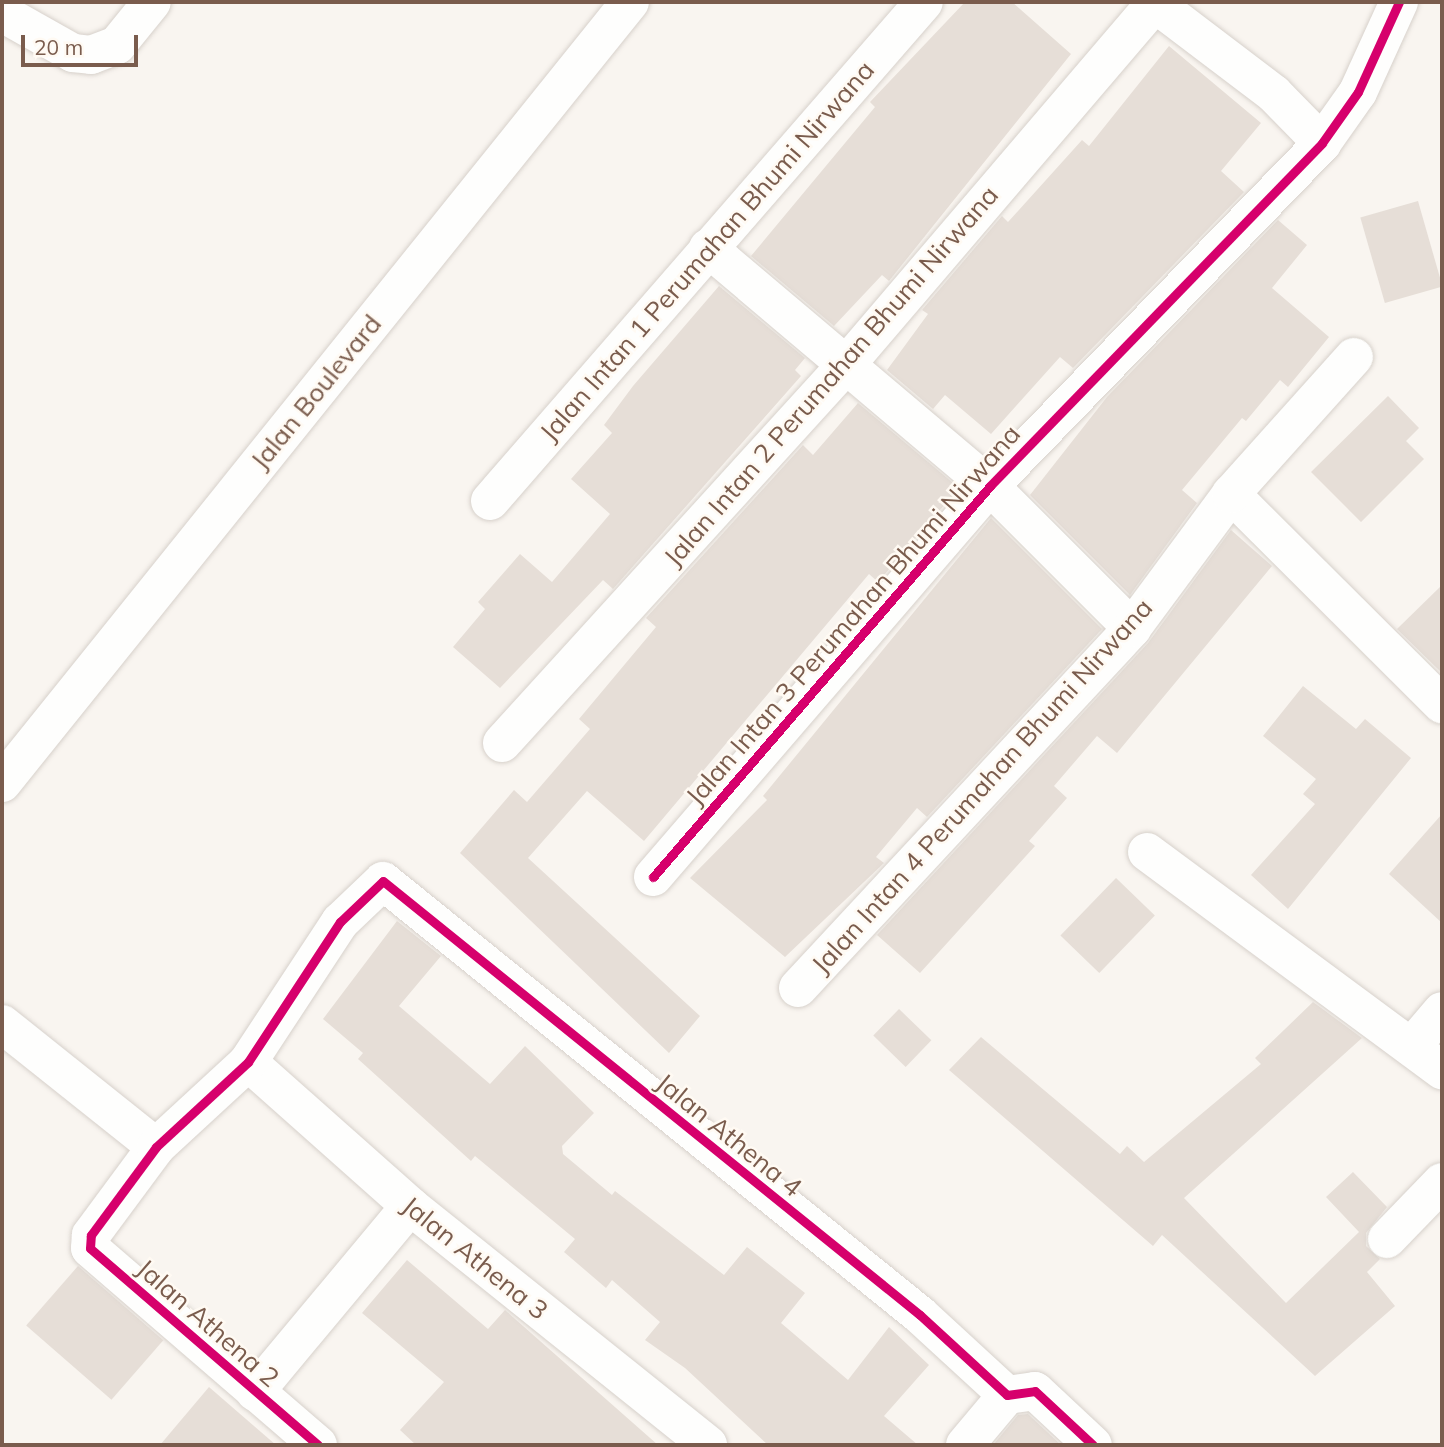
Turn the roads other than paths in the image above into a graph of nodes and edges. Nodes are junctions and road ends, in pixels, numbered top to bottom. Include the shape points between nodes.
1 (152, 2) edge
2 (630, 2) edge
3 (924, 2) edge
4 (1399, 2) edge
5 (1154, 3) edge
6 (2, 13) edge
7 (1322, 143) junction
8 (708, 248) junction
9 (1354, 357) dead end
10 (846, 365) junction
11 (990, 485) junction
12 (1231, 494) junction
13 (490, 500) dead end
14 (1132, 628) junction
15 (1442, 704) edge
16 (502, 743) dead end
17 (2, 783) edge
18 (1147, 852) dead end
19 (653, 877) dead end
20 (798, 988) dead end
21 (1442, 1011) edge
22 (2, 1024) edge
23 (1414, 1044) junction
24 (248, 1062) junction
25 (1442, 1070) edge
26 (156, 1147) junction
27 (1442, 1182) edge
28 (410, 1206) junction
29 (1387, 1239) dead end
30 (255, 1392) junction
31 (1007, 1395) junction
32 (318, 1445) edge
33 (708, 1445) edge
34 (965, 1445) edge
35 (1093, 1445) edge

1 - 6 street via 117,44 91,55 73,53
2 - 17 street, Jalan Boulevard
3 - 8 street, Jalan Intan 1 Perumahan Bhumi Nirwana
4 - 7 street, Jalan Intan 3 Perumahan Bhumi Nirwana via 1358,93
5 - 7 street via 1274,94
5 - 10 street, Jalan Intan 2 Perumahan Bhumi Nirwana
7 - 11 street, Jalan Intan 3 Perumahan Bhumi Nirwana
8 - 10 street
8 - 13 street, Jalan Intan 1 Perumahan Bhumi Nirwana
9 - 12 street, Jalan Intan 4 Perumahan Bhumi Nirwana
10 - 11 street
10 - 16 street, Jalan Intan 2 Perumahan Bhumi Nirwana
11 - 14 street
11 - 19 street, Jalan Intan 3 Perumahan Bhumi Nirwana
12 - 14 street, Jalan Intan 4 Perumahan Bhumi Nirwana
12 - 15 street
14 - 20 street, Jalan Intan 4 Perumahan Bhumi Nirwana
18 - 23 street
21 - 23 street
22 - 26 street
23 - 25 street
24 - 26 street
24 - 28 street, Jalan Athena 3
24 - 31 street, Jalan Athena 4 via 340,922 383,881 920,1315
26 - 30 street, Jalan Athena 2 via 95,1225 90,1248
27 - 29 street
28 - 30 street
28 - 33 street, Jalan Athena 3
30 - 32 street, Jalan Athena 2
31 - 34 street
31 - 35 street via 1035,1391

